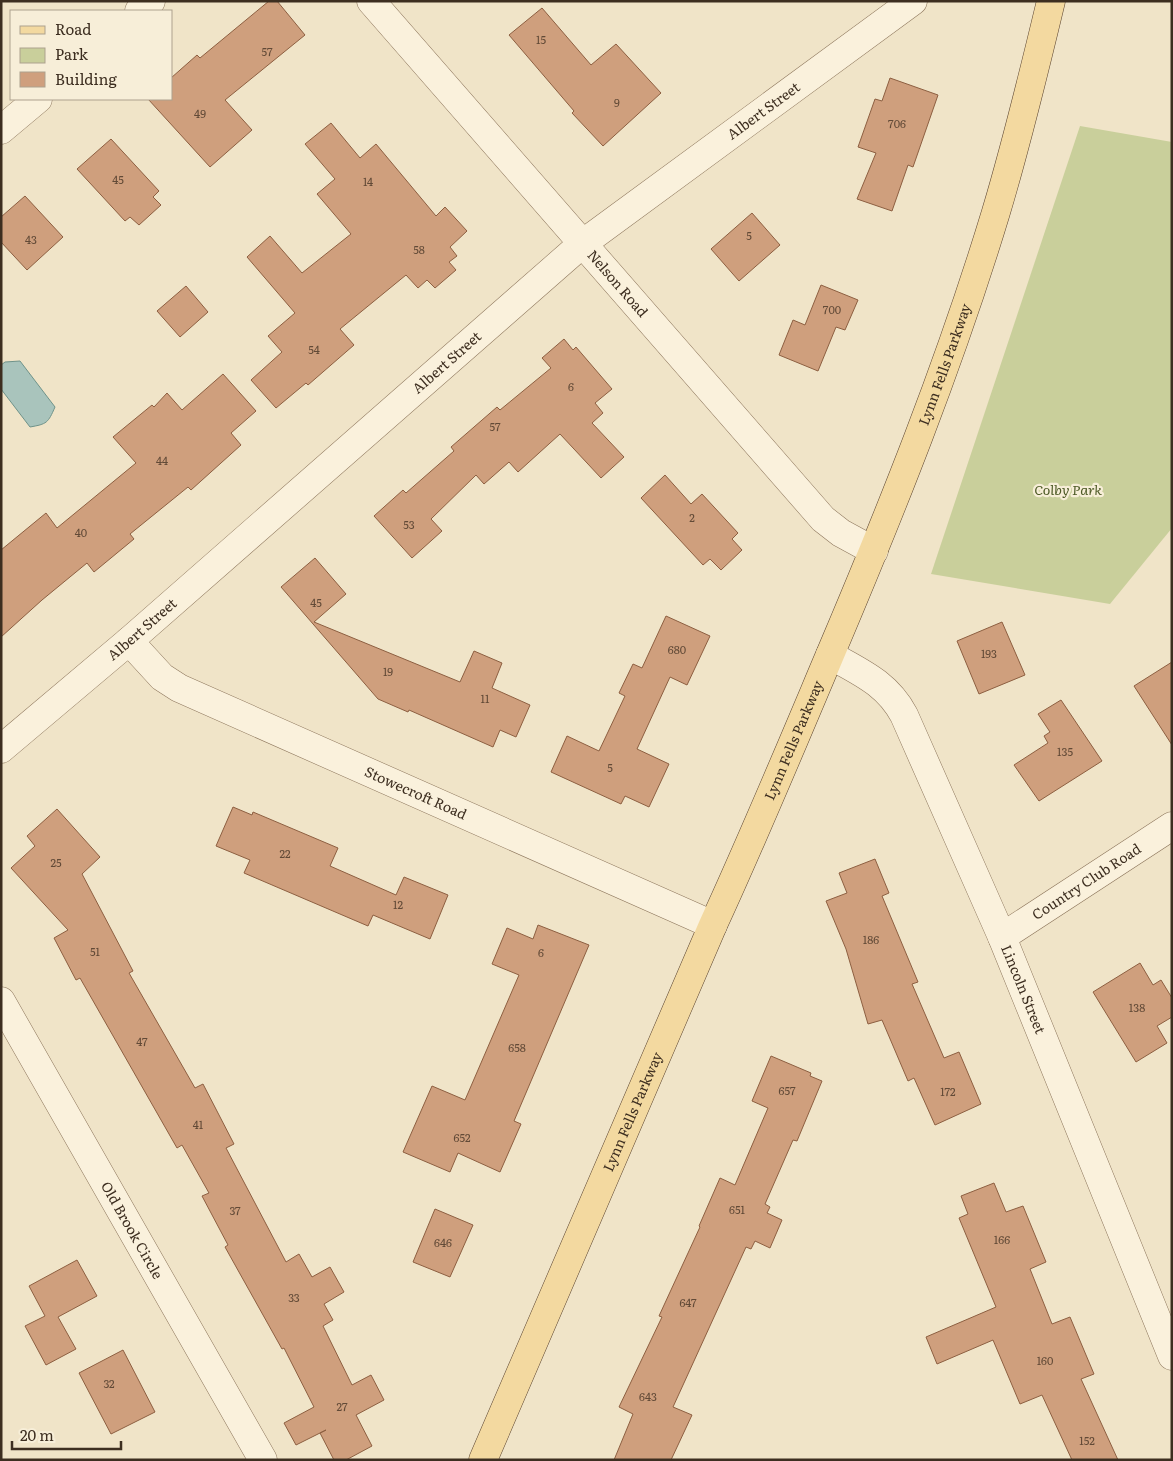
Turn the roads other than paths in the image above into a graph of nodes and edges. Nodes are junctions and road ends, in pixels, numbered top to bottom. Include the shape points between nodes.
1 (150, 1) edge
2 (371, 1) edge
3 (914, 1) edge
4 (1052, 1) edge
5 (140, 10) edge
6 (37, 100) edge
7 (1, 130) edge
8 (582, 244) junction
9 (874, 551) junction
10 (129, 641) junction
11 (830, 655) junction
12 (1, 749) edge
13 (1172, 826) edge
14 (713, 925) junction
15 (1002, 937) junction
16 (1, 1001) edge
17 (1172, 1356) edge
18 (263, 1460) edge
19 (483, 1460) edge

1 - 5 street
2 - 8 street, Nelson Road
3 - 8 street, Albert Street
4 - 9 main road, Lynn Fells Parkway via 996,211 959,325
6 - 7 street
8 - 9 street, Nelson Road via 823,519
8 - 10 street, Albert Street
9 - 11 main road, Lynn Fells Parkway
10 - 12 street, Albert Street
10 - 14 street, Stowecroft Road via 162,677 179,688
11 - 14 main road, Lynn Fells Parkway via 752,842
11 - 15 street, Lincoln Street via 878,683 899,706
13 - 15 street, Country Club Road
14 - 19 main road, Lynn Fells Parkway
15 - 17 street, Lincoln Street
16 - 18 street, Old Brook Circle

